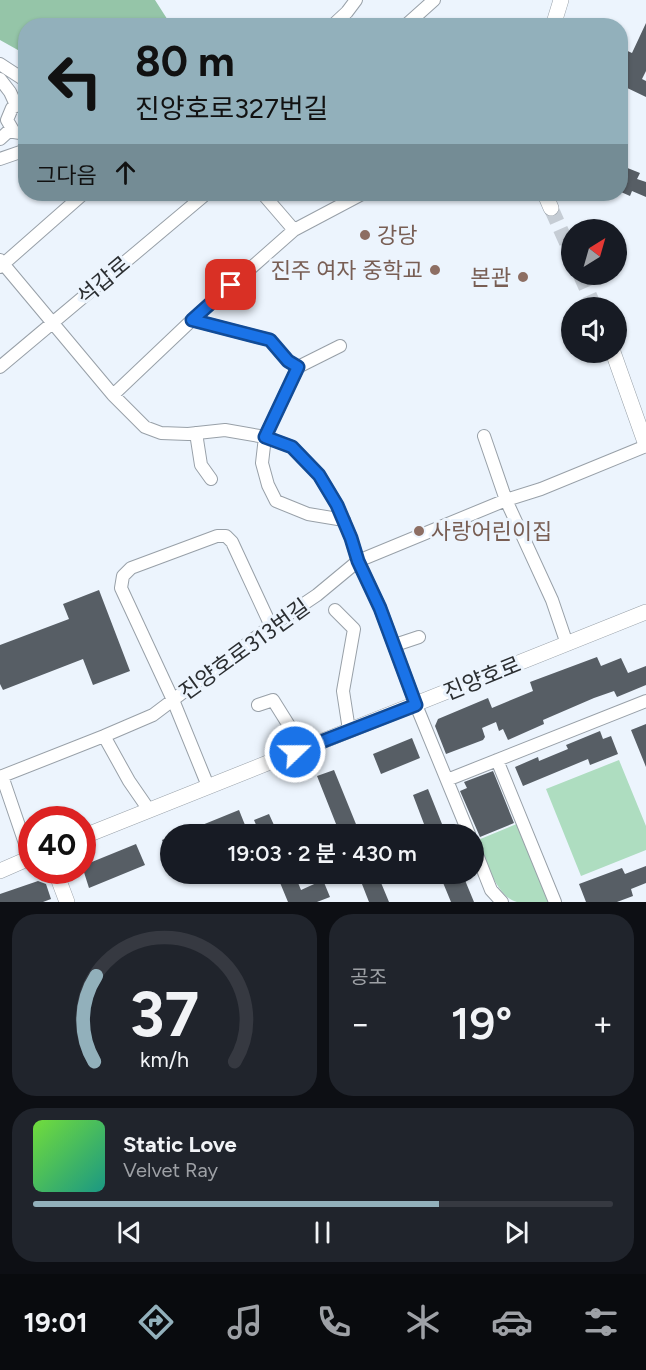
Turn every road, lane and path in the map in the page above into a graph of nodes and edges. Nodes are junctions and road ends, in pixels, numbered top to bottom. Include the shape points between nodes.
1 (356, 0) edge
2 (434, 0) edge
3 (560, 0) edge
4 (341, 18) edge
5 (414, 18) edge
6 (549, 18) edge
7 (555, 18) edge
8 (0, 64) edge
9 (18, 76) edge
10 (0, 79) edge
11 (18, 101) edge
12 (18, 108) edge
13 (11, 129) junction
14 (18, 133) edge
15 (0, 139) edge
16 (18, 153) edge
17 (0, 159) edge
18 (74, 201) edge
19 (198, 201) edge
20 (270, 201) edge
21 (349, 201) edge
22 (548, 201) edge
23 (551, 208) tunnel mouth
24 (294, 230) junction
25 (1, 263) edge
26 (192, 320) junction
27 (53, 322) junction
28 (340, 346) dead end
29 (618, 363) edge
30 (0, 367) edge
31 (298, 367) junction
32 (113, 395) junction
33 (196, 433) junction
34 (484, 436) dead end
35 (265, 437) junction
36 (646, 446) edge
37 (211, 479) dead end
38 (506, 500) junction
39 (344, 520) junction
40 (358, 561) junction
41 (335, 610) dead end
42 (646, 612) edge
43 (270, 626) junction
44 (419, 637) dead end
45 (567, 644) junction
46 (395, 645) junction
47 (173, 700) junction
48 (646, 701) edge
49 (258, 705) dead end
50 (416, 705) junction
51 (349, 730) junction
52 (104, 736) junction
53 (295, 752) junction
54 (497, 760) junction
55 (1, 776) edge
56 (447, 780) junction
57 (208, 786) junction
58 (149, 810) junction
59 (18, 822) edge
60 (465, 824) edge
61 (96, 831) edge
62 (18, 863) edge
63 (0, 871) edge
64 (484, 872) edge
65 (61, 884) edge
66 (68, 902) edge
67 (502, 902) edge
68 (555, 902) edge

1 - 4 street
2 - 5 street
3 - 6 street
3 - 7 street
8 - 9 street
10 - 11 street
12 - 13 street via 8,116
13 - 14 street
13 - 15 street
16 - 17 street
18 - 25 street
19 - 27 street, 석갑로
20 - 24 street
21 - 24 street
22 - 23 street
24 - 26 street
25 - 27 street
26 - 31 street via 270,340
26 - 32 street
27 - 30 street, 석갑로
27 - 32 street
28 - 31 street
29 - 36 street
31 - 35 street
32 - 33 street via 145,427 161,433
33 - 35 street via 225,430
33 - 37 street via 201,465
34 - 38 street
35 - 39 street via 292,447 319,475
35 - 39 street via 262,463 276,501
36 - 38 street, 진양호로313번길
38 - 40 street, 진양호로313번길
38 - 45 street via 552,600
39 - 40 street
40 - 43 street, 진양호로313번길
40 - 46 street
41 - 51 street via 354,629 343,691
42 - 45 street, 진양호로
43 - 47 street, 진양호로313번길
43 - 47 street via 226,536 131,568 123,576 122,588
44 - 46 street
45 - 50 street, 진양호로
46 - 50 street
47 - 52 street via 153,715
47 - 57 street, 진양호로313번길
48 - 54 street
49 - 53 street via 273,700 288,724
50 - 51 street, 진양호로
50 - 56 street
51 - 53 street, 진양호로
52 - 55 street
52 - 58 street
53 - 57 street, 진양호로
54 - 56 street
54 - 68 street
55 - 59 street
56 - 60 street
57 - 58 street, 진양호로
58 - 61 street, 진양호로
62 - 63 street
64 - 67 street via 491,890
65 - 66 street

